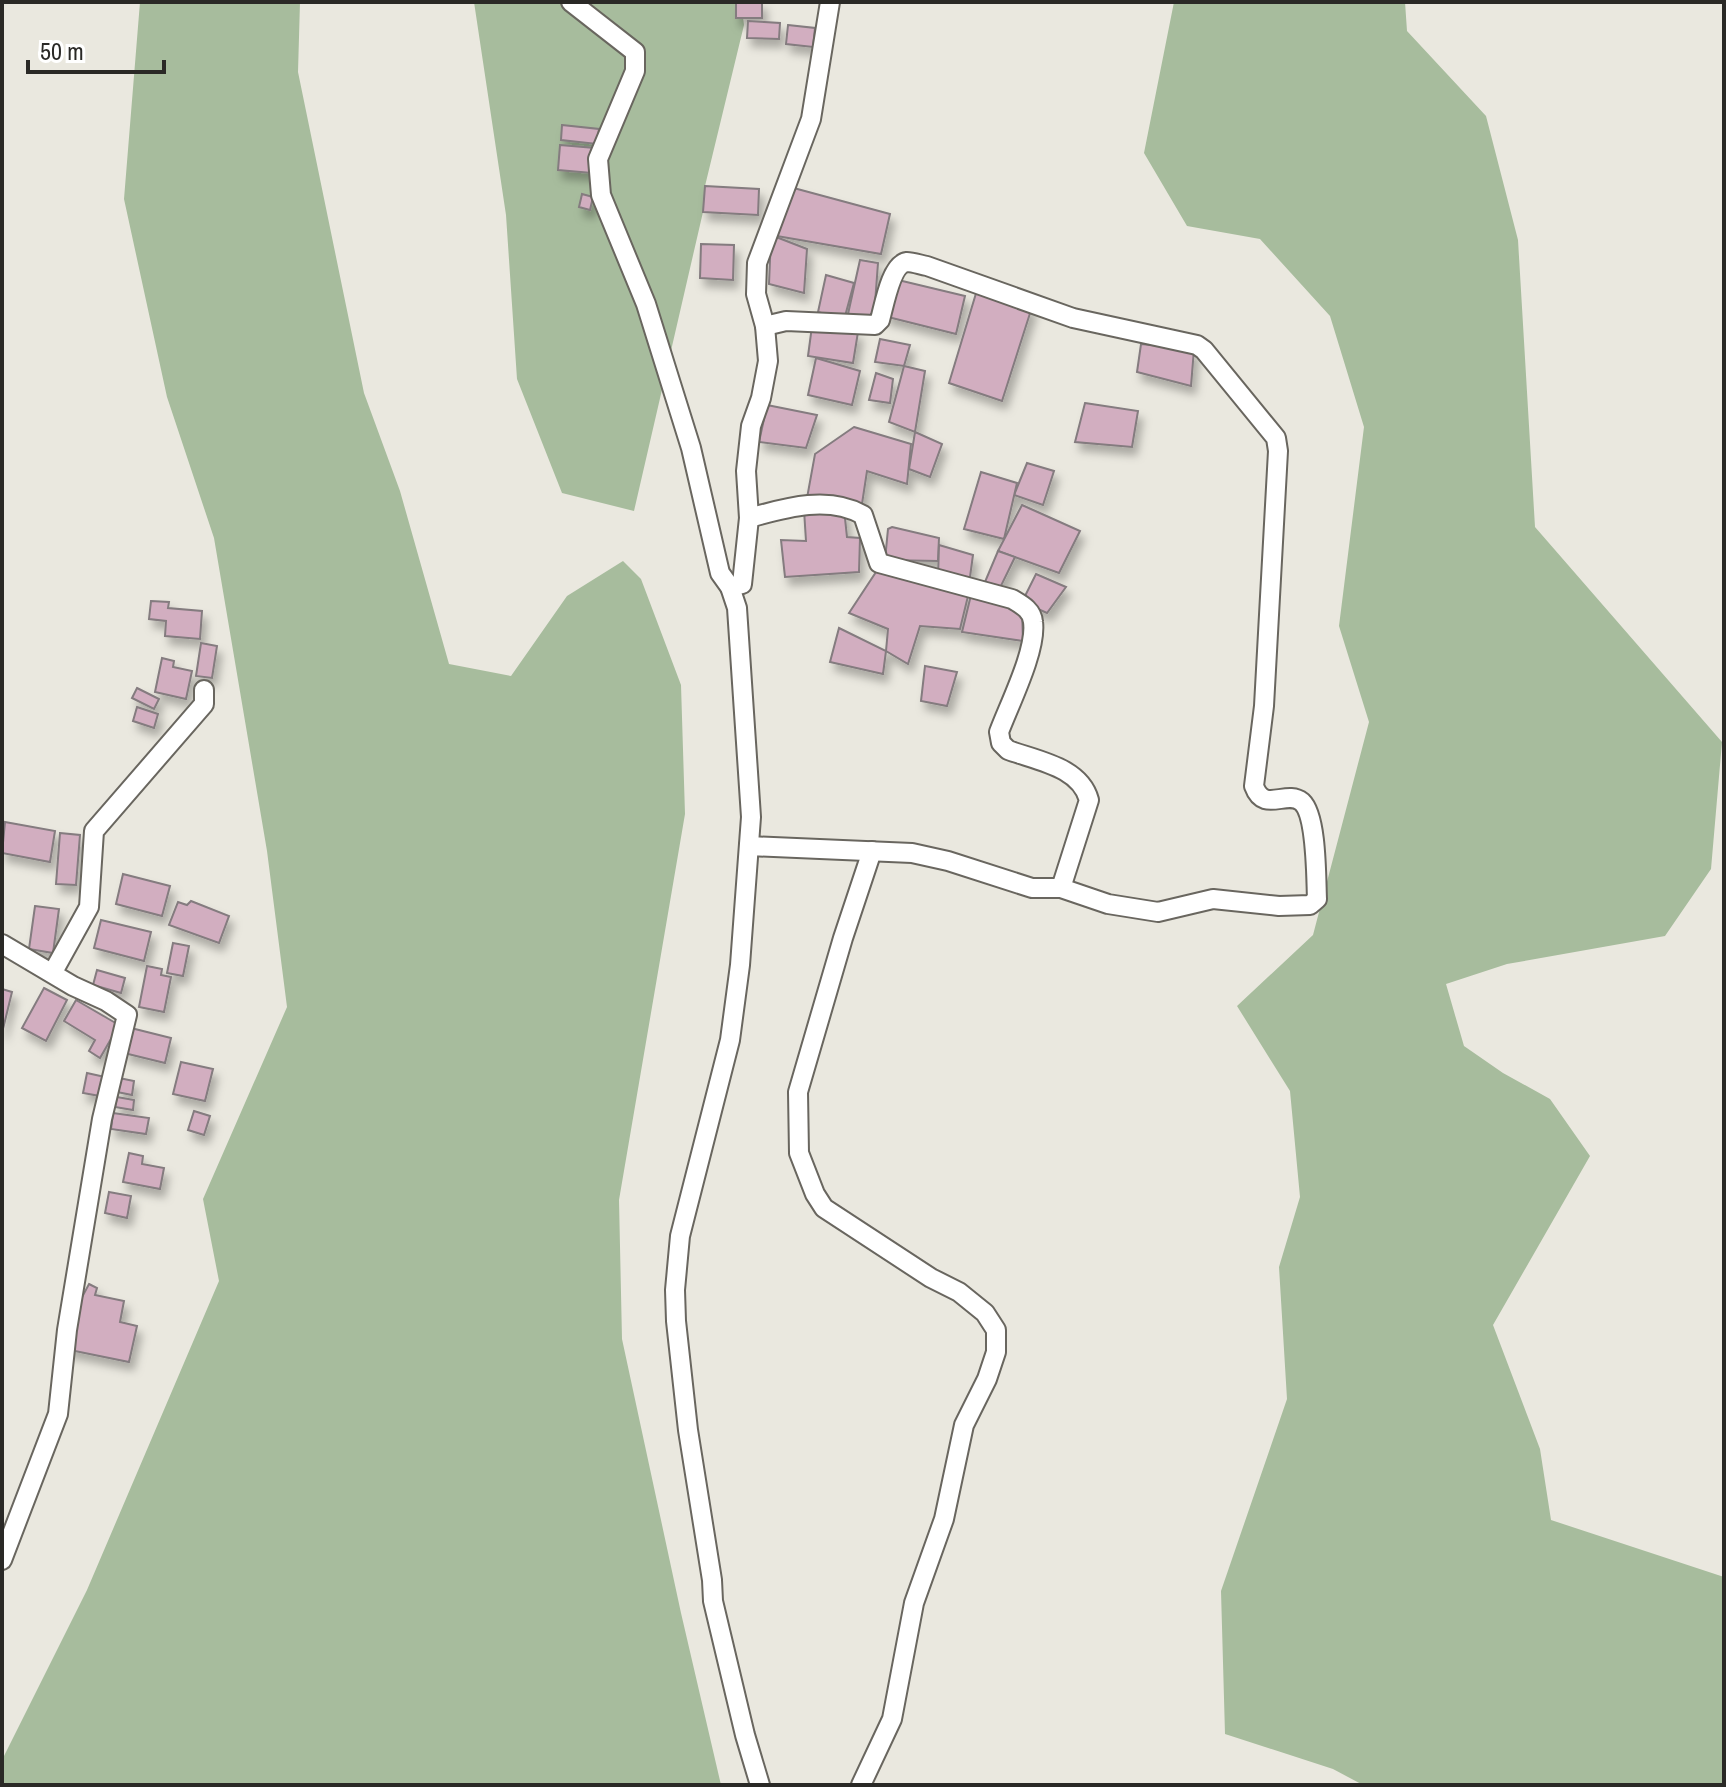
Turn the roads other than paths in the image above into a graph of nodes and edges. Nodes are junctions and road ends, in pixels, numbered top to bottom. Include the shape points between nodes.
1 (571, 2) edge
2 (830, 2) edge
3 (765, 326) junction
4 (749, 518) junction
5 (730, 587) junction
6 (204, 690) dead end
7 (749, 846) junction
8 (872, 851) junction
9 (1061, 888) junction
10 (2, 944) edge
11 (53, 972) junction
12 (2, 1560) edge
13 (760, 1785) edge
14 (861, 1785) edge

1 - 5 street via 635,52 635,71 598,159 601,195 646,304 691,448 720,573
2 - 3 street via 811,119 757,263 756,294
3 - 4 street via 768,361 746,471
3 - 9 street via 786,321 875,325 893,273 907,262 917,264 1073,318 1197,345 1276,438 1264,706 1254,786 1265,800 1297,799 1305,804 1315,839 1317,899 1310,905 1279,906 1213,899 1158,912 1108,904
4 - 5 street via 742,584
4 - 9 street via 798,505 849,507 863,515 879,563 1012,599 1029,611 1033,623 1028,658 999,732 1008,750 1074,775 1086,788 1089,800
5 - 7 street via 737,608
6 - 11 street via 204,704 94,831 89,907
7 - 8 street
7 - 13 street via 730,1040 680,1236 675,1290 688,1430 713,1601
8 - 9 street via 912,853 1032,888
8 - 14 street via 798,1092 799,1153 824,1208 985,1313 996,1330 996,1352 964,1425 944,1519 914,1603 892,1719
10 - 11 street
11 - 12 street via 127,1015 94,1164 58,1414

